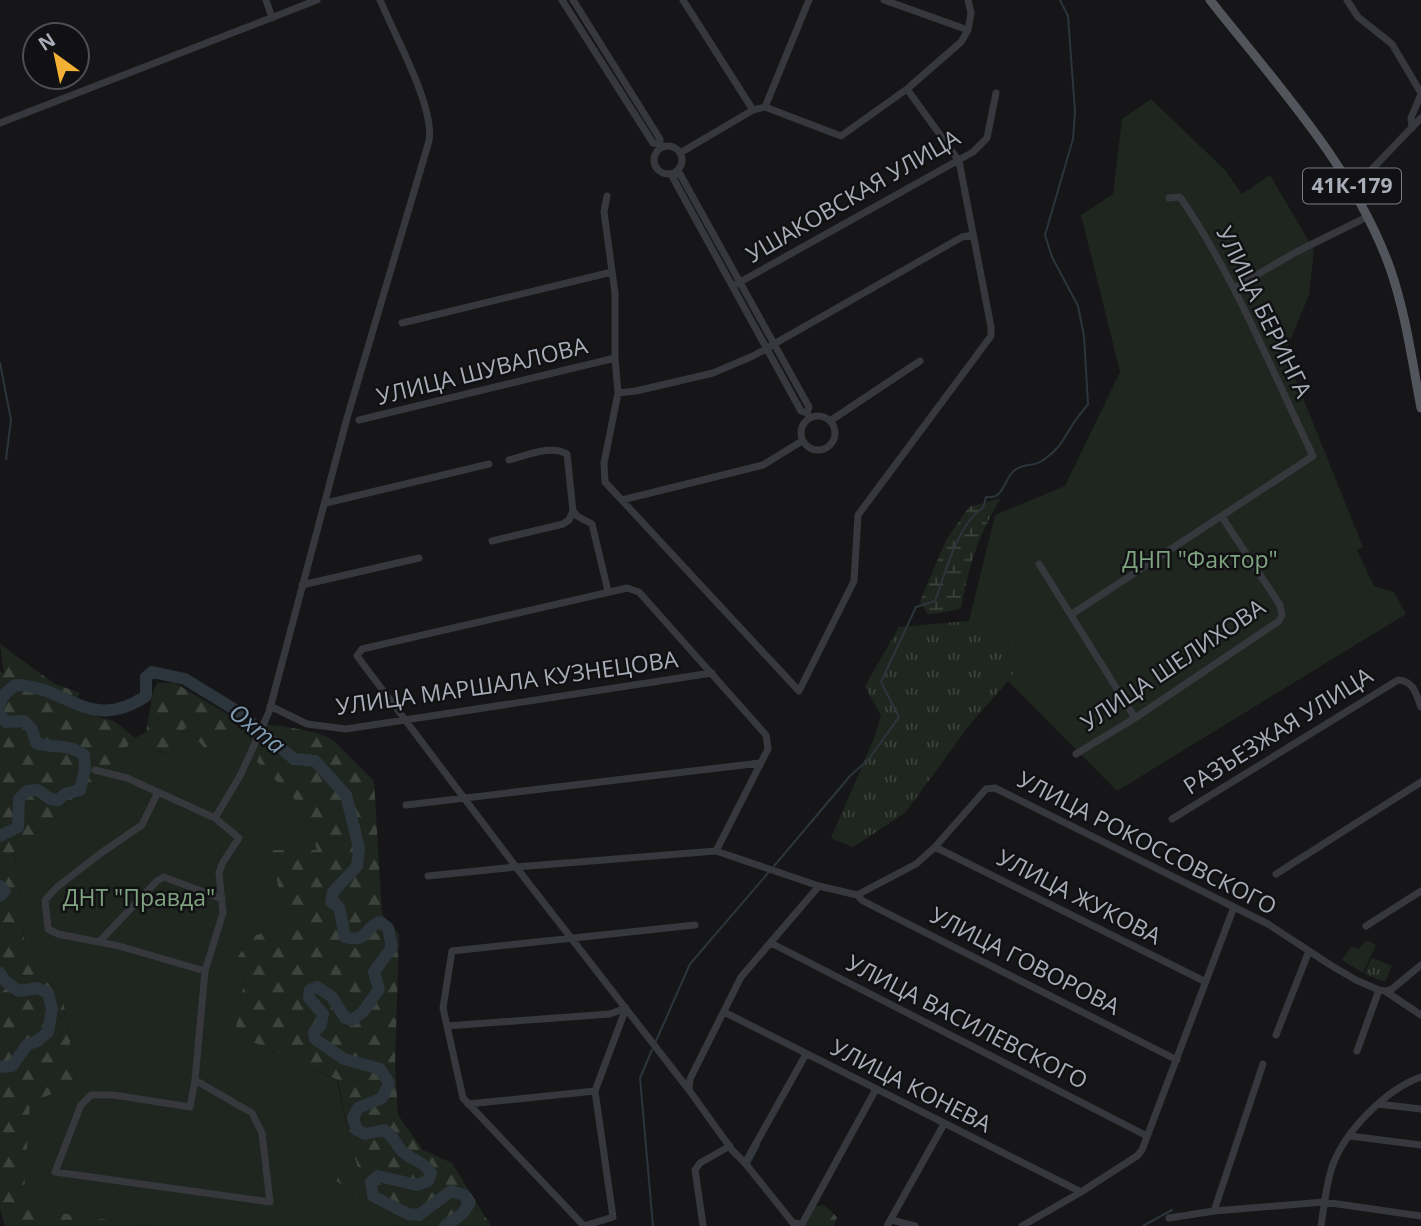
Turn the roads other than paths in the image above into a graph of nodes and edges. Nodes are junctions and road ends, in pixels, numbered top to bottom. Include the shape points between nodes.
1 (266, 0) edge
2 (317, 0) edge
3 (380, 0) edge
4 (562, 0) edge
5 (573, 0) edge
6 (683, 0) edge
7 (809, 0) edge
8 (884, 0) edge
9 (968, 0) edge
10 (1210, 0) edge
11 (1347, 0) edge
12 (272, 18) junction
13 (968, 30) junction
14 (907, 89) junction
15 (996, 93) dead end
16 (1421, 94) edge
17 (765, 107) junction
18 (753, 110) junction
19 (1421, 118) edge
20 (0, 123) edge
21 (1412, 128) junction
22 (660, 146) junction
23 (680, 153) junction
24 (959, 161) junction
25 (676, 173) junction
26 (1353, 189) junction
27 (607, 196) dead end
28 (1169, 198) dead end
29 (1367, 217) junction
30 (974, 235) junction
31 (612, 272) junction
32 (736, 284) junction
33 (1234, 288) junction
34 (402, 323) dead end
35 (770, 345) junction
36 (615, 358) junction
37 (920, 361) dead end
38 (618, 393) junction
39 (1421, 408) edge
40 (809, 416) junction
41 (359, 420) dead end
42 (830, 421) junction
43 (802, 441) junction
44 (509, 460) dead end
45 (489, 464) dead end
46 (622, 500) junction
47 (326, 503) junction
48 (573, 511) junction
49 (1222, 517) junction
50 (586, 519) junction
51 (562, 524) junction
52 (492, 541) dead end
53 (419, 558) dead end
54 (1039, 564) dead end
55 (302, 585) junction
56 (608, 591) junction
57 (1072, 614) junction
58 (712, 673) junction
59 (1421, 707) edge
60 (269, 709) junction
61 (1135, 718) junction
62 (404, 720) junction
63 (1076, 754) dead end
64 (760, 763) junction
65 (95, 770) dead end
66 (1421, 782) edge
67 (158, 794) junction
68 (464, 798) junction
69 (406, 805) dead end
70 (215, 818) junction
71 (1172, 819) dead end
72 (935, 847) junction
73 (716, 850) junction
74 (516, 867) junction
75 (1276, 874) dead end
76 (428, 876) dead end
77 (819, 886) junction
78 (1421, 891) edge
79 (857, 895) junction
80 (222, 899) junction
81 (1234, 907) junction
82 (695, 925) dead end
83 (1366, 926) dead end
84 (571, 938) junction
85 (99, 942) junction
86 (771, 943) junction
87 (1309, 951) junction
88 (1421, 965) edge
89 (205, 971) junction
90 (1206, 982) junction
91 (1382, 991) junction
92 (626, 1009) junction
93 (724, 1012) junction
94 (1421, 1015) edge
95 (447, 1026) junction
96 (1276, 1035) dead end
97 (1357, 1051) dead end
98 (806, 1054) junction
99 (1177, 1060) junction
100 (1263, 1064) dead end
101 (1421, 1077) edge
102 (195, 1080) junction
103 (876, 1089) junction
104 (689, 1090) junction
105 (595, 1091) junction
106 (468, 1104) junction
107 (1378, 1104) junction
108 (1421, 1110) edge
109 (944, 1124) junction
110 (1147, 1136) junction
111 (1350, 1136) junction
112 (1421, 1145) edge
113 (730, 1146) junction
114 (745, 1164) junction
115 (1081, 1192) junction
116 (1324, 1202) junction
117 (1214, 1210) junction
118 (1421, 1216) edge
119 (1169, 1218) dead end
120 (889, 1223) edge
121 (703, 1225) edge
122 (915, 1226) edge
123 (1022, 1226) edge
124 (1321, 1226) edge

1 - 12 street
2 - 12 street
3 - 47 street via 431,130
4 - 22 street via 653,143
5 - 22 street via 660,139
6 - 18 street
7 - 17 street
8 - 13 street
9 - 13 street
10 - 26 main road, 41К-179 via 1332,155
11 - 16 street via 1358,18 1392,44
12 - 20 street
13 - 14 street via 953,51
14 - 17 street via 841,136
14 - 24 street
15 - 24 street, УШАКОВСКАЯ УЛИЦА via 987,138
16 - 21 street via 1411,118
17 - 18 street
18 - 23 street
19 - 21 street
21 - 26 street
22 - 23 street via 672,146
22 - 25 street via 655,164 663,173
23 - 25 street
24 - 30 street
24 - 32 street, УШАКОВСКАЯ УЛИЦА
25 - 32 street via 673,178
26 - 29 main road, 41К-179
27 - 31 street via 604,212
28 - 33 street, УЛИЦА БЕРИНГА via 1180,197
29 - 33 street
29 - 39 main road, 41К-179 via 1401,303
30 - 35 street via 962,237
30 - 46 street via 991,337 858,516 854,581 799,691
31 - 34 street
31 - 36 street
32 - 35 street
33 - 49 street, УЛИЦА БЕРИНГА via 1313,456
35 - 38 street via 713,373
35 - 40 street via 809,407
36 - 38 street
36 - 41 street, УЛИЦА ШУВАЛОВА
37 - 42 street
38 - 46 street via 604,463 605,482
40 - 42 street
40 - 43 street via 801,428
42 - 43 street via 835,435 826,448 808,448
43 - 46 street via 763,465
44 - 48 street via 552,450 567,454
45 - 47 street
47 - 55 street
48 - 50 street
48 - 51 street
49 - 57 street
49 - 61 street, УЛИЦА ШЕЛИХОВА via 1280,605 1282,615
50 - 51 street
50 - 56 street via 592,524
51 - 52 street
53 - 55 street
54 - 57 street
55 - 60 street
56 - 58 street via 627,588 639,592
56 - 62 street via 362,649 359,662
57 - 61 street
58 - 62 street, УЛИЦА МАРШАЛА КУЗНЕЦОВА
58 - 64 street via 766,735 768,748
59 - 71 street, РАЗЪЕЗЖАЯ УЛИЦА via 1412,686 1398,680
60 - 62 street, УЛИЦА МАРШАЛА КУЗНЕЦОВА via 307,724 345,729
60 - 70 street
61 - 63 street, УЛИЦА ШЕЛИХОВА
62 - 68 street
64 - 68 street
64 - 73 street
65 - 67 street via 127,778
66 - 75 street
67 - 70 street
67 - 85 street via 142,825 45,900 48,929
68 - 69 street
68 - 74 street
70 - 80 street via 239,838 219,873
72 - 79 street, УЛИЦА РОКОССОВСКОГО via 916,864
72 - 81 street, УЛИЦА РОКОССОВСКОГО via 981,793 995,788
72 - 90 street, УЛИЦА ЖУКОВА
73 - 74 street
73 - 77 street
74 - 76 street
74 - 84 street
77 - 79 street
77 - 86 street
78 - 83 street
79 - 99 street, УЛИЦА ГОВОРОВА
80 - 85 street via 163,877
80 - 89 street via 223,913
81 - 87 street, УЛИЦА РОКОССОВСКОГО
81 - 90 street
82 - 84 street
84 - 92 street
84 - 95 street via 452,951 443,1008
85 - 89 street
86 - 93 street via 741,977
86 - 110 street, УЛИЦА ВАСИЛЕВСКОГО
87 - 91 street, УЛИЦА РОКОССОВСКОГО
87 - 96 street
88 - 91 street via 1392,989
89 - 102 street
90 - 99 street
91 - 94 street, УЛИЦА РОКОССОВСКОГО
91 - 97 street
92 - 95 street
92 - 104 street
92 - 105 street
93 - 98 street, УЛИЦА КОНЕВА
93 - 104 street via 690,1079
95 - 106 street
98 - 103 street, УЛИЦА КОНЕВА
98 - 114 street
99 - 110 street
100 - 117 street
101 - 107 street
102 - 102 street via 252,1114 262,1133 270,1202 55,1172 82,1105 91,1095 190,1107
103 - 109 street, УЛИЦА КОНЕВА
103 - 114 street via 802,1224 790,1221
104 - 113 street
105 - 106 street
105 - 106 street via 613,1217 584,1226
107 - 108 street
107 - 111 street
109 - 115 street, УЛИЦА КОНЕВА
109 - 120 street
110 - 115 street via 1138,1156
111 - 112 street
111 - 116 street via 1333,1166
113 - 114 street
113 - 121 street via 695,1170
115 - 123 street
116 - 117 street
116 - 118 street
116 - 124 street
117 - 119 street
120 - 122 street

